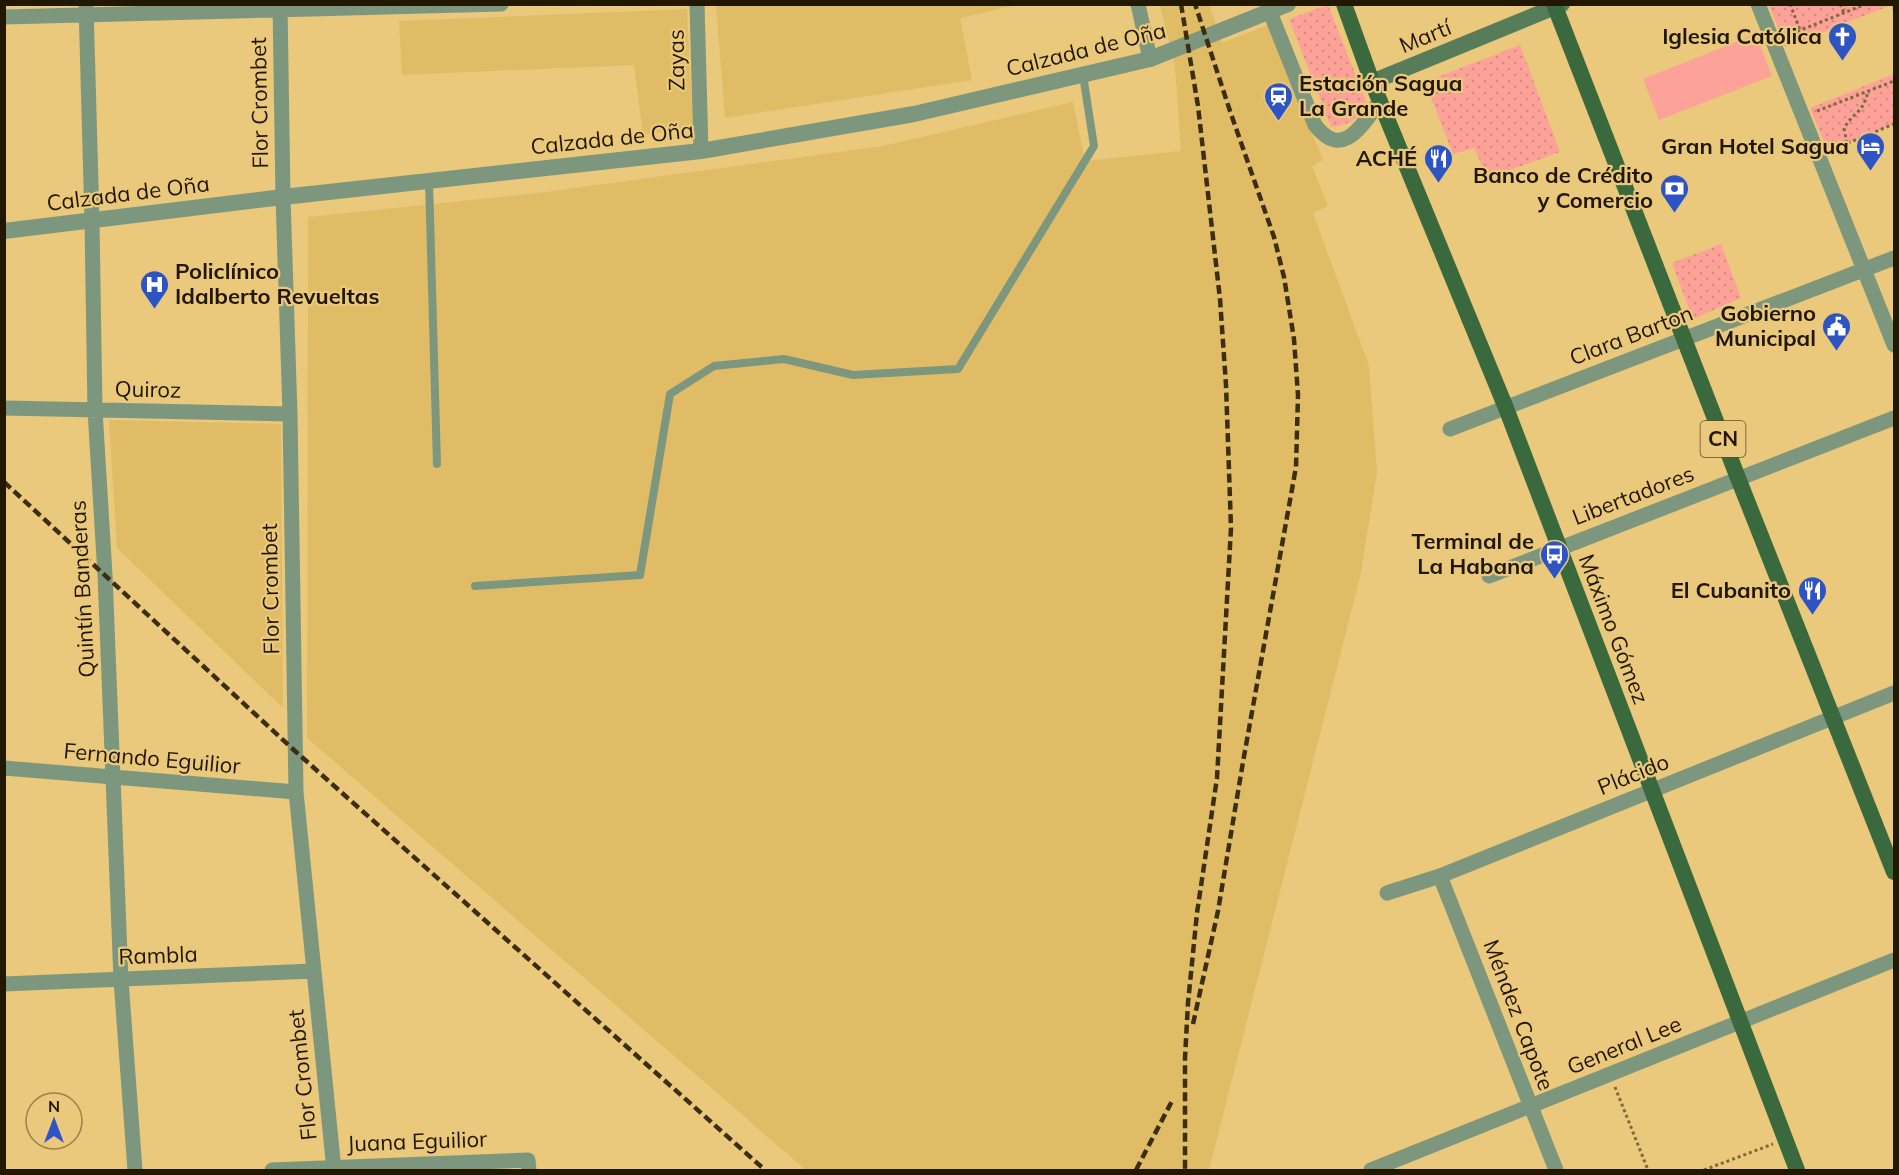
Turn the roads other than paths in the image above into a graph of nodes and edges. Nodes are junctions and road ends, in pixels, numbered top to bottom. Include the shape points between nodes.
1 (501, 4) edge
2 (697, 4) edge
3 (1138, 4) edge
4 (1288, 4) edge
5 (1344, 4) edge
6 (1758, 4) edge
7 (1557, 5) edge
8 (280, 7) edge
9 (87, 10) edge
10 (1270, 12) junction
11 (4, 17) edge
12 (1150, 59) junction
13 (1398, 71) junction
14 (1083, 75) junction
15 (1372, 82) junction
16 (1380, 101) junction
17 (1390, 126) junction
18 (1360, 128) junction
19 (700, 151) junction
20 (429, 181) junction
21 (282, 197) junction
22 (92, 221) junction
23 (4, 231) edge
24 (1894, 258) edge
25 (1864, 270) junction
26 (1683, 338) junction
27 (1894, 345) edge
28 (4, 408) edge
29 (1506, 408) junction
30 (95, 410) junction
31 (290, 414) junction
32 (1894, 418) edge
33 (1450, 429) dead end
34 (437, 464) dead end
35 (1738, 478) junction
36 (1560, 548) junction
37 (1489, 576) dead end
38 (475, 586) dead end
39 (1894, 693) edge
40 (1833, 717) junction
41 (4, 768) edge
42 (113, 777) junction
43 (1652, 790) junction
44 (296, 792) junction
45 (1894, 872) edge
46 (1440, 876) junction
47 (1387, 893) dead end
48 (1894, 960) edge
49 (314, 972) junction
50 (121, 980) junction
51 (4, 984) edge
52 (1742, 1022) junction
53 (1532, 1107) junction
54 (528, 1165) edge
55 (1388, 1167) edge
56 (334, 1169) edge
57 (135, 1170) edge
58 (272, 1170) edge
59 (1371, 1170) edge
60 (1557, 1170) edge
61 (1797, 1170) edge

1 - 8 street
2 - 19 street, Zayas
3 - 12 street
4 - 10 street, Calzada de Oña
5 - 15 main road, Máximo Gómez
6 - 25 street
7 - 13 main road, Martí
7 - 26 main road, CN
8 - 9 street
8 - 21 street, Flor Crombet
9 - 11 street
9 - 22 street, Quintín Banderas
10 - 12 street, Calzada de Oña
10 - 18 street via 1315,125 1324,136 1337,140 1350,138
12 - 14 street, Calzada de Oña
13 - 15 main road, Martí
13 - 16 main road
14 - 19 street, Calzada de Oña via 914,114
14 - 38 lane via 1094,146 958,369 853,375 784,359 714,366 670,394 640,575
15 - 16 main road, Máximo Gómez
16 - 17 main road, Máximo Gómez
16 - 18 street
17 - 18 street via 1379,122
17 - 29 main road, Máximo Gómez
19 - 20 street, Calzada de Oña
20 - 21 street, Calzada de Oña
20 - 34 lane
21 - 22 street, Calzada de Oña
21 - 31 street, Flor Crombet
22 - 23 street, Calzada de Oña
22 - 30 street, Quintín Banderas
24 - 25 street, Clara Barton
25 - 26 street, Clara Barton
25 - 27 street
26 - 29 street, Clara Barton
26 - 35 main road, CN
28 - 30 street, Quiroz
29 - 33 street, Clara Barton
29 - 36 main road, Máximo Gómez
30 - 31 street, Quiroz
30 - 42 street, Quintín Banderas
31 - 44 street, Flor Crombet
32 - 35 street, Libertadores
35 - 36 street, Libertadores
35 - 40 main road, CN
36 - 37 street, Libertadores
36 - 43 main road, Máximo Gómez
39 - 40 street, Plácido
40 - 43 street, Plácido
40 - 45 main road, CN
41 - 42 street, Fernando Eguilior
42 - 44 street, Fernando Eguilior
42 - 50 street, Quintín Banderas
43 - 46 street, Plácido
43 - 52 main road, Máximo Gómez
44 - 49 street, Flor Crombet
46 - 47 street, Plácido
46 - 53 street, Méndez Capote
48 - 52 street, General Lee
49 - 50 street, Rambla
49 - 56 street, Flor Crombet
50 - 51 street, Rambla
50 - 57 street, Quintín Banderas
52 - 53 street, General Lee
52 - 61 main road, Máximo Gómez
53 - 55 street, General Lee
53 - 60 street, Méndez Capote
54 - 56 street, Juana Eguilior
55 - 59 street, General Lee
56 - 58 street, Juana Eguilior

